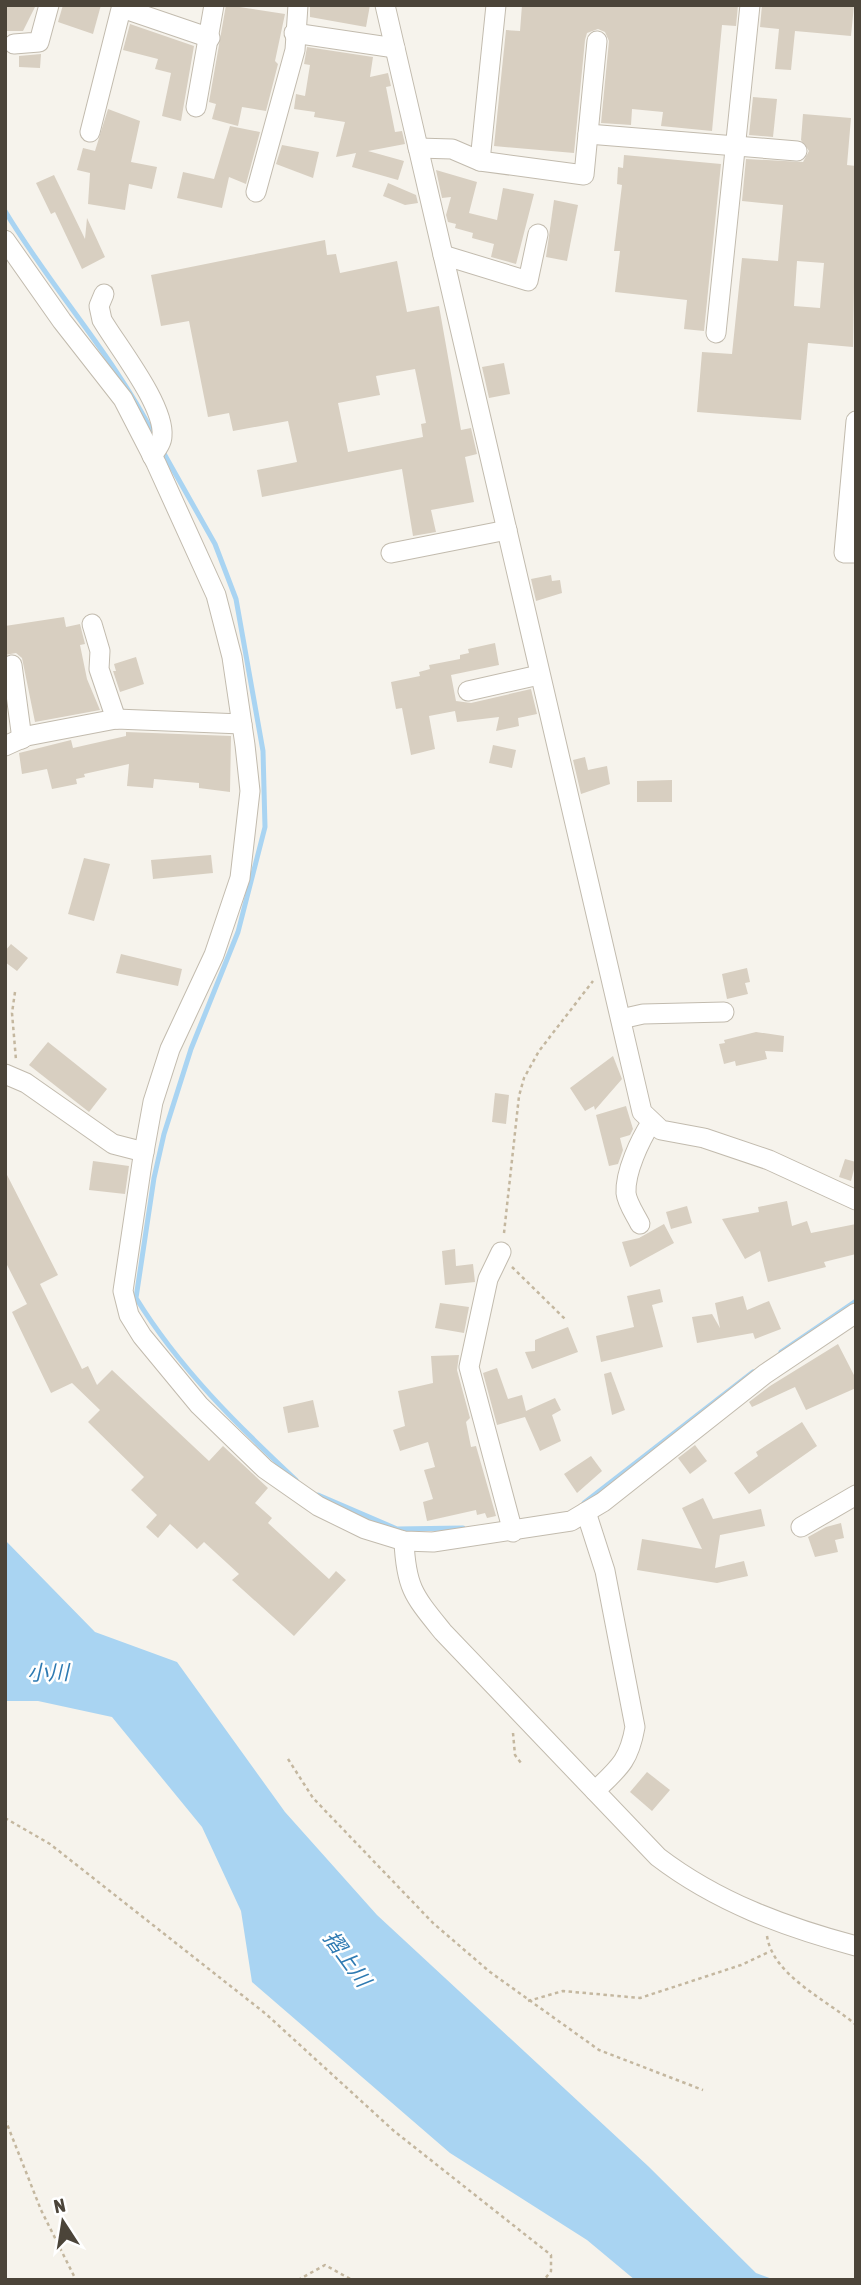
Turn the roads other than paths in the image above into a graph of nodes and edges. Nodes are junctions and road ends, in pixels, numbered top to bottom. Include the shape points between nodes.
1 (49, 5) edge
2 (214, 5) edge
3 (298, 5) edge
4 (385, 5) edge
5 (496, 5) edge
6 (750, 5) edge
7 (122, 7) edge
8 (295, 33) junction
9 (210, 38) junction
10 (597, 41) dead end
11 (14, 44) dead end
12 (395, 48) junction
13 (195, 107) dead end
14 (90, 132) dead end
15 (588, 134) junction
16 (736, 146) junction
17 (418, 148) junction
18 (797, 151) dead end
19 (480, 161) junction
20 (256, 192) dead end
21 (538, 234) dead end
22 (5, 240) edge
23 (443, 255) junction
24 (104, 294) dead end
25 (716, 333) dead end
26 (856, 421) edge
27 (157, 448) junction
28 (507, 530) junction
29 (391, 553) dead end
30 (856, 553) edge
31 (92, 624) dead end
32 (12, 665) dead end
33 (539, 675) junction
34 (468, 691) dead end
35 (116, 719) junction
36 (242, 724) junction
37 (13, 743) edge
38 (724, 1012) dead end
39 (621, 1019) junction
40 (8, 1075) edge
41 (651, 1123) junction
42 (144, 1152) junction
43 (856, 1200) edge
44 (639, 1224) dead end
45 (501, 1252) road end
46 (856, 1313) edge
47 (856, 1495) edge
48 (586, 1512) junction
49 (512, 1526) junction
50 (801, 1527) dead end
51 (404, 1541) junction
52 (595, 1791) junction
53 (856, 1946) edge

1 - 11 street via 39,42
2 - 9 street
3 - 8 street
4 - 12 street
5 - 19 street
6 - 16 street
7 - 9 street
7 - 14 street
8 - 12 street
8 - 20 street via 295,50
9 - 13 street
10 - 15 street
12 - 17 street
15 - 16 street
15 - 19 street via 584,175
16 - 18 street
16 - 25 street
17 - 19 street via 452,149
17 - 23 street
21 - 23 street via 528,281
22 - 27 street
23 - 28 street
24 - 27 street via 99,306 102,320 155,407
26 - 30 street via 844,553
27 - 36 street via 216,595
28 - 29 street
28 - 33 street
31 - 35 street via 100,651 99,668
32 - 37 street
33 - 34 street
33 - 39 street
35 - 36 street
35 - 37 street
36 - 42 street via 250,791 240,878 214,954 170,1049 153,1102
38 - 39 street
39 - 41 street via 642,1112
40 - 42 street via 113,1144
41 - 43 street via 661,1130 704,1138 769,1160
41 - 44 street via 627,1186
42 - 51 street via 123,1290 142,1336 200,1405 265,1469 318,1506 365,1529
45 - 49 street via 488,1279 469,1367
46 - 48 street via 765,1374
47 - 50 street
48 - 49 street via 571,1521
48 - 52 street via 605,1571 635,1727 624,1765
49 - 51 street via 433,1542
51 - 52 street via 410,1588 422,1606
52 - 53 street via 658,1857 713,1894

